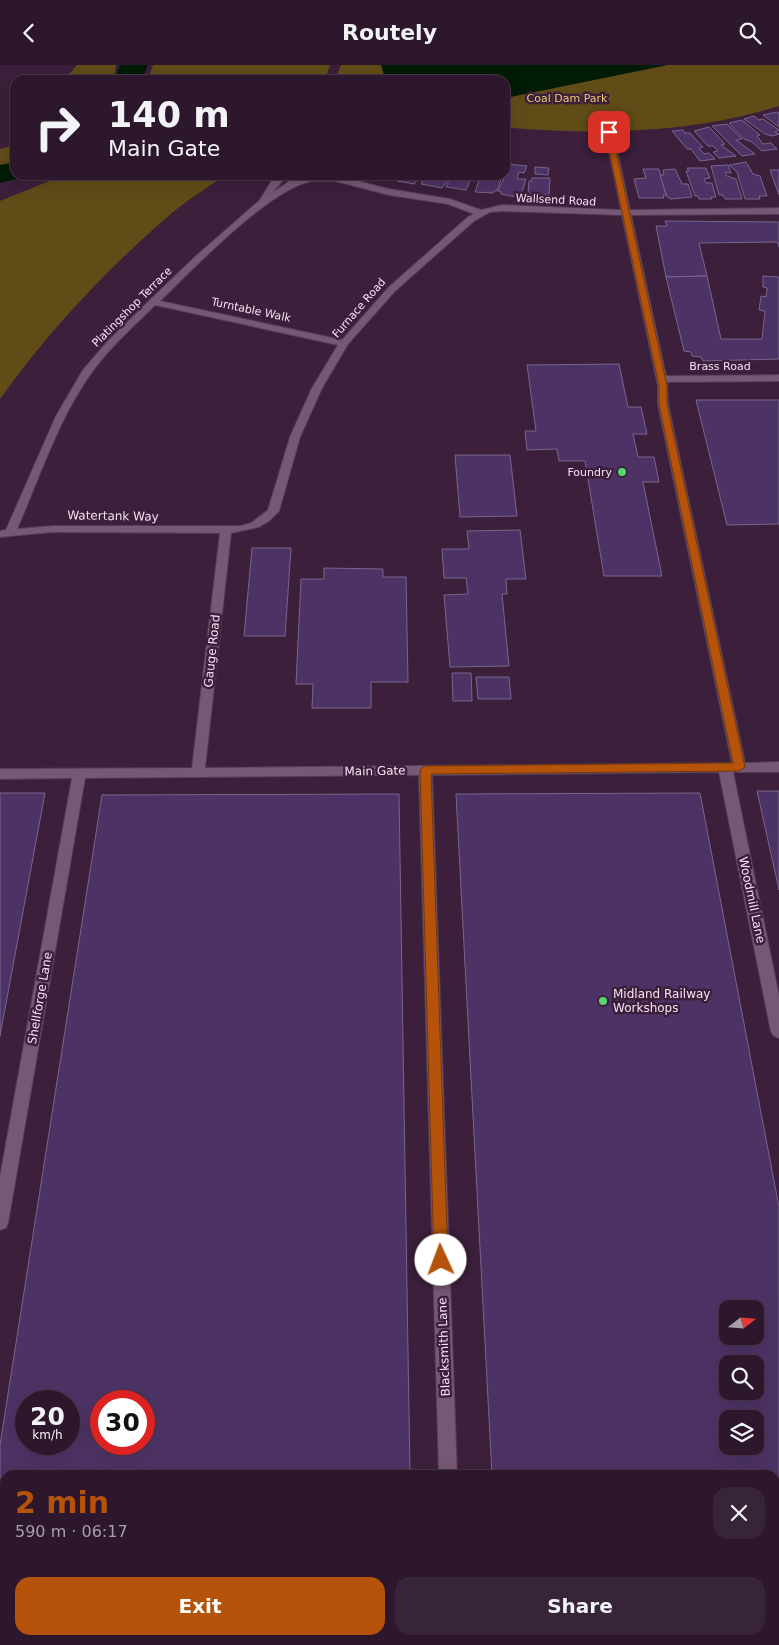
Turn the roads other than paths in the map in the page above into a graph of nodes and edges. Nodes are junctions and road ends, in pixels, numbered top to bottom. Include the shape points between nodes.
1 (609, 132) dead end
2 (277, 180) edge
3 (301, 180) edge
4 (344, 180) edge
5 (262, 202) junction
6 (779, 211) edge
7 (627, 212) junction
8 (480, 213) junction
9 (152, 302) junction
10 (344, 343) junction
11 (779, 378) edge
12 (661, 379) junction
13 (226, 530) junction
14 (5, 533) edge
15 (732, 767) junction
16 (779, 767) edge
17 (425, 770) junction
18 (198, 773) junction
19 (0, 774) edge
20 (79, 774) junction
21 (779, 1032) edge
22 (0, 1223) edge
23 (448, 1470) edge

1 - 7 street
2 - 5 street
3 - 5 street
4 - 8 street via 389,192 450,202
5 - 9 street, Platingshop Terrace
6 - 7 street, Wallsend Road
7 - 8 street, Wallsend Road via 502,208
7 - 12 street
8 - 10 street, Furnace Road via 392,289
9 - 10 street, Turntable Walk
9 - 14 street, Platingshop Terrace via 87,372 61,416
10 - 13 street, Furnace Road via 317,388 295,437 273,511 255,525
11 - 12 street, Brass Road
12 - 15 street via 663,404
13 - 14 street, Watertank Way via 53,529
13 - 18 street, Gauge Road
15 - 16 street, Main Gate
15 - 17 street, Main Gate
15 - 21 street, Woodmill Lane
17 - 18 street, Main Gate
17 - 23 street, Blacksmith Lane
18 - 20 street, Main Gate
19 - 20 street, Main Gate
20 - 22 street, Shellforge Lane

